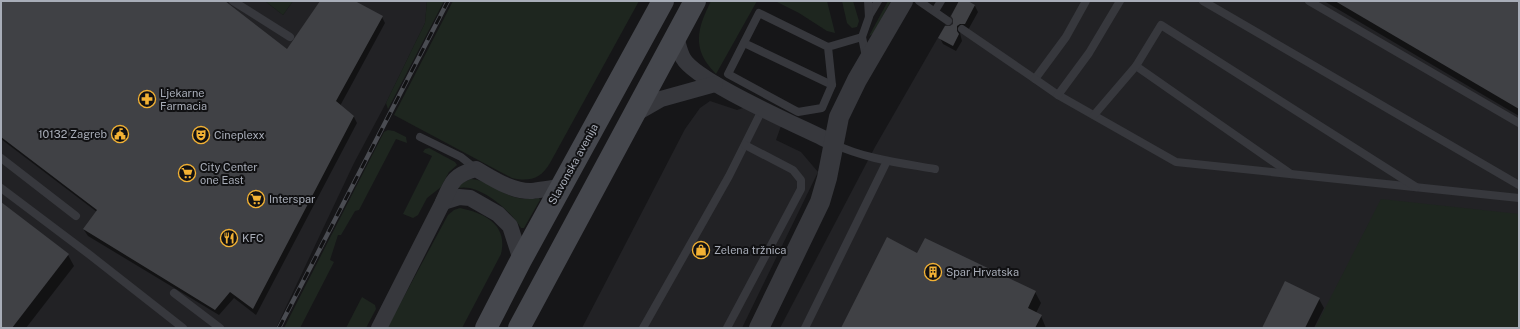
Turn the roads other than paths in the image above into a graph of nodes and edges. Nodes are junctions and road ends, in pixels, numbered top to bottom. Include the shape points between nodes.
1 (233, 1) edge
2 (663, 1) edge
3 (694, 1) edge
4 (868, 1) edge
5 (878, 1) edge
6 (903, 1) edge
7 (919, 1) edge
8 (941, 1) edge
9 (1086, 1) edge
10 (1120, 1) edge
11 (1204, 1) edge
12 (1309, 1) edge
13 (935, 12) junction
14 (869, 17) junction
15 (948, 21) dead end
16 (962, 29) dead end
17 (675, 34) junction
18 (862, 37) junction
19 (290, 38) dead end
20 (744, 43) junction
21 (828, 47) junction
22 (867, 64) junction
23 (1136, 66) junction
24 (1035, 79) junction
25 (715, 84) junction
26 (832, 85) junction
27 (1058, 94) junction
28 (763, 108) junction
29 (633, 115) junction
30 (1094, 115) junction
31 (1519, 123) edge
32 (420, 137) dead end
33 (833, 143) junction
34 (745, 145) junction
35 (1, 158) edge
36 (887, 161) junction
37 (476, 169) junction
38 (935, 169) dead end
39 (1291, 175) junction
40 (1519, 185) edge
41 (561, 187) junction
42 (1, 188) edge
43 (1418, 188) junction
44 (1519, 198) edge
45 (443, 202) junction
46 (76, 216) dead end
47 (521, 260) junction
48 (174, 293) dead end
49 (183, 328) edge
50 (220, 328) edge
51 (379, 328) edge
52 (486, 328) edge
53 (519, 328) edge
54 (643, 328) edge
55 (727, 328) edge
56 (759, 328) edge
57 (805, 328) edge

1 - 19 lane
2 - 41 main road, Slavonska avenija
3 - 17 main road
4 - 14 lane
5 - 14 lane
6 - 22 street
7 - 13 lane
8 - 13 lane
9 - 24 lane via 1066,37
10 - 27 lane via 1089,53
11 - 40 lane
12 - 31 lane
13 - 15 lane
14 - 18 lane
16 - 24 lane
17 - 25 street via 683,58
17 - 29 main road
18 - 21 lane
18 - 22 lane
20 - 21 lane via 759,13
20 - 26 lane
20 - 26 lane via 728,74 798,112 822,108
21 - 26 lane
22 - 33 street via 839,117
23 - 30 lane
23 - 39 lane
23 - 43 lane via 1161,25
24 - 27 lane
25 - 28 street
25 - 29 street via 661,100
27 - 30 lane
28 - 33 street
28 - 34 lane
29 - 53 main road
30 - 39 lane via 1176,162
32 - 37 lane via 461,157
33 - 36 lane via 849,151
33 - 56 street via 820,202
34 - 54 lane
34 - 55 lane via 793,170 801,180 801,189
35 - 46 lane
36 - 38 lane
36 - 57 lane
37 - 41 street via 516,189 530,191
37 - 45 street via 461,173 452,182
39 - 43 lane
41 - 47 main road, Slavonska avenija
42 - 49 lane
43 - 44 lane
45 - 47 street via 459,197 470,198 498,214 510,226
45 - 51 street
47 - 52 main road, Slavonska avenija
48 - 50 lane

